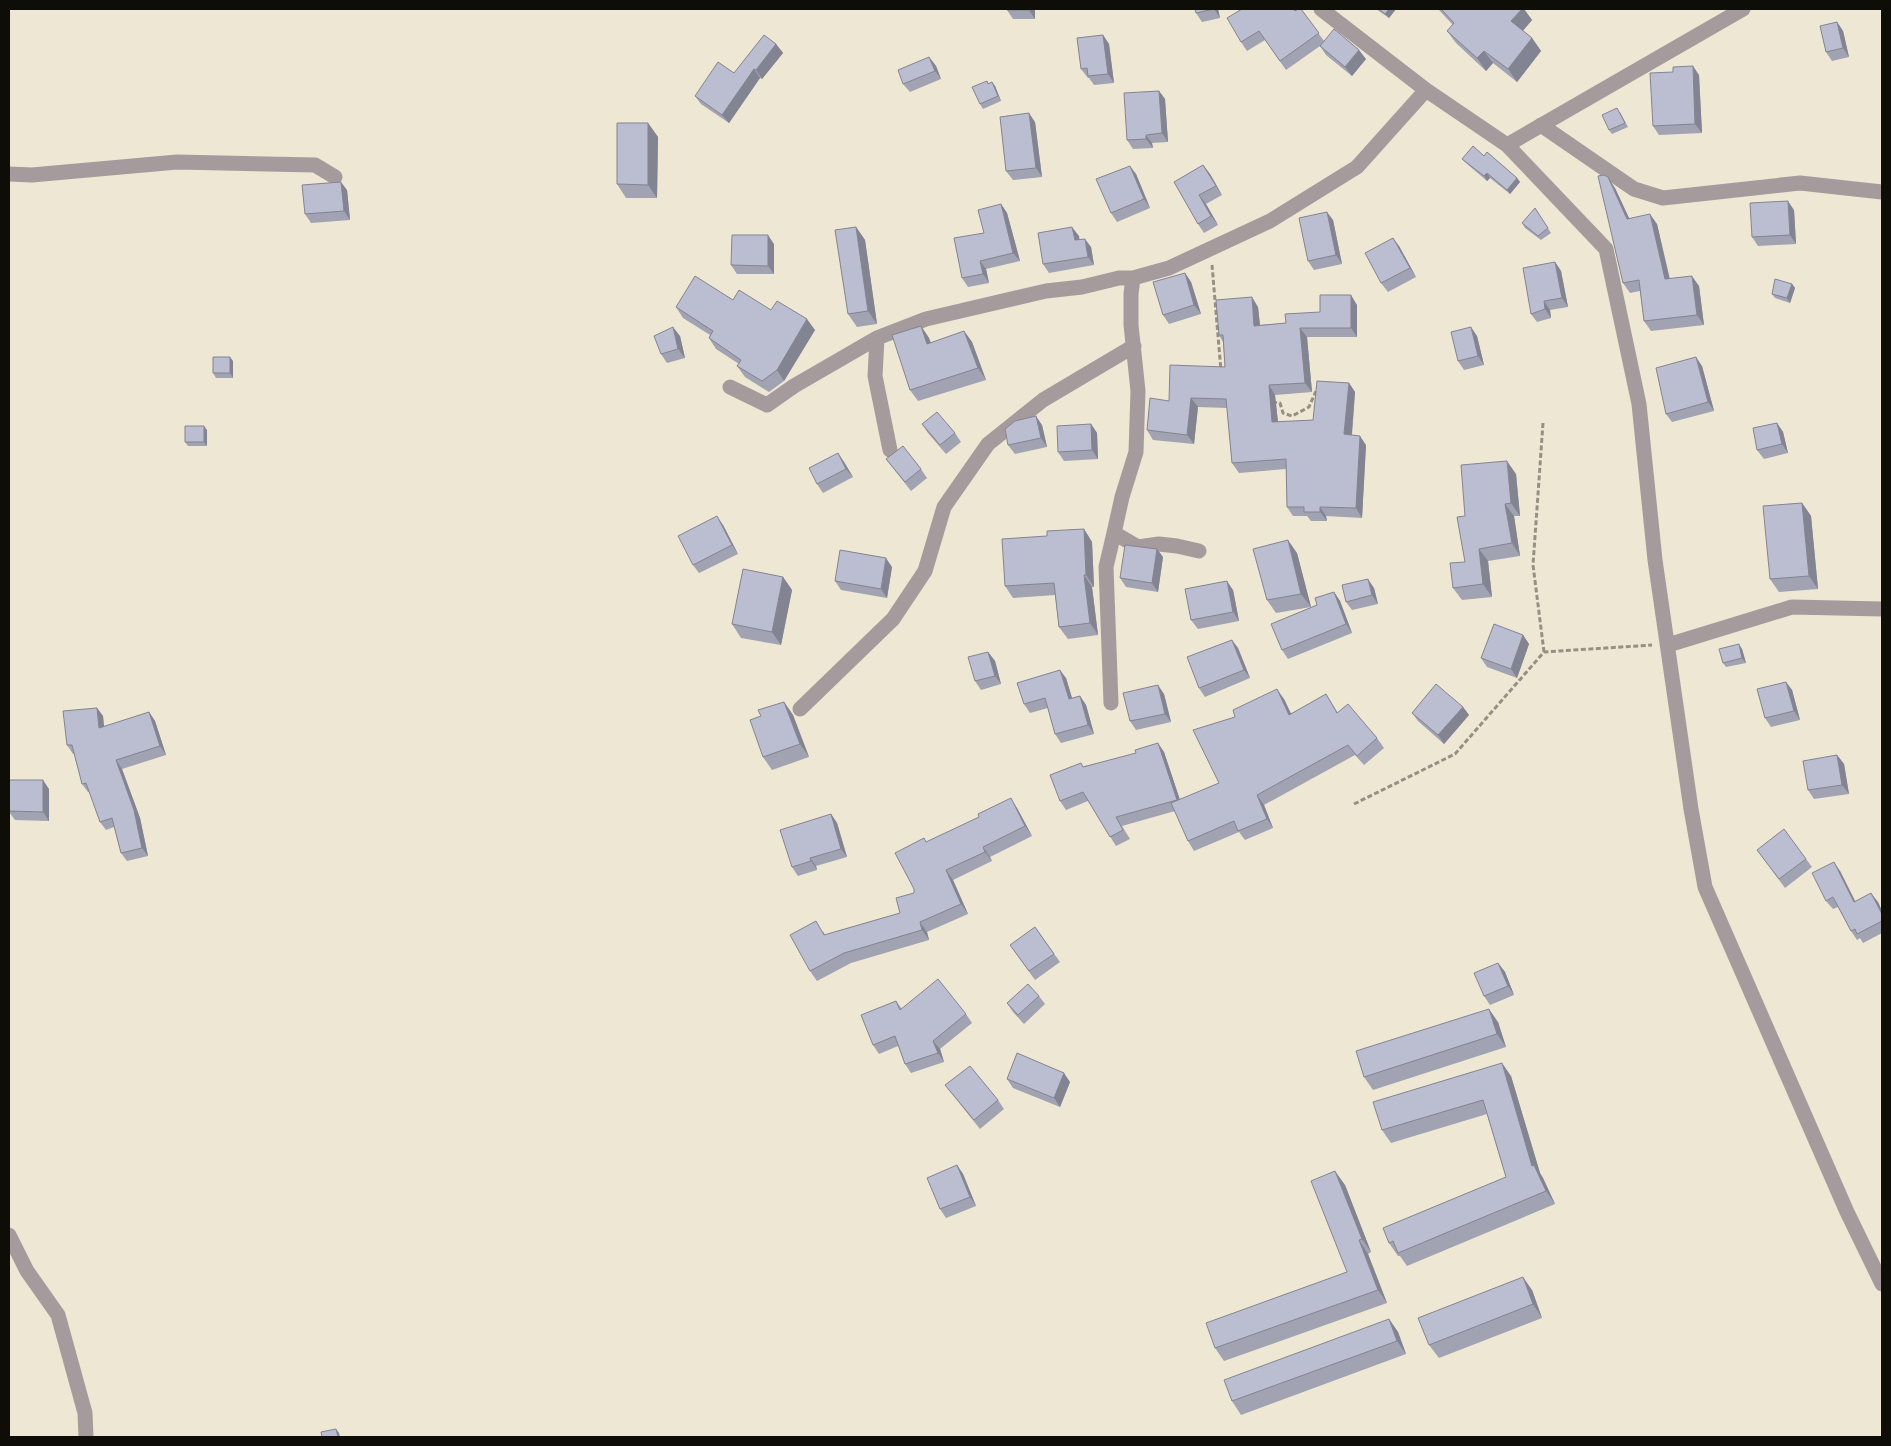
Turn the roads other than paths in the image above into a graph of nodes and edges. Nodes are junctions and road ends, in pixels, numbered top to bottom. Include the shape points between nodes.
1 (1321, 9) edge
2 (1743, 9) edge
3 (1426, 90) junction
4 (1541, 125) junction
5 (1507, 145) junction
6 (9, 174) edge
7 (335, 177) dead end
8 (1882, 192) edge
9 (1134, 278) junction
10 (877, 338) junction
11 (1134, 346) junction
12 (730, 387) dead end
13 (890, 450) dead end
14 (1114, 533) junction
15 (1199, 552) dead end
16 (1882, 609) edge
17 (1668, 644) junction
18 (1111, 703) dead end
19 (800, 709) dead end
20 (9, 1235) edge
21 (1882, 1284) edge
22 (86, 1437) edge

1 - 3 street
2 - 4 street
3 - 5 street
3 - 9 street via 1356,167 1270,221 1169,268
4 - 5 street
4 - 8 street via 1634,189 1663,198 1800,184
5 - 17 street via 1606,249 1639,404
6 - 7 street via 32,175 177,162 315,165
9 - 10 street via 1046,291 926,319
9 - 11 street via 1131,318
10 - 12 street via 767,405
10 - 13 street via 875,376
11 - 14 street via 1138,391 1136,452
11 - 19 street via 1043,400 988,444 944,508 925,571 893,619
14 - 15 street via 1138,547 1168,545
14 - 18 street via 1106,567
16 - 17 street via 1792,607
17 - 21 street via 1705,887 1847,1212
20 - 22 street via 27,1271 58,1315 84,1413

